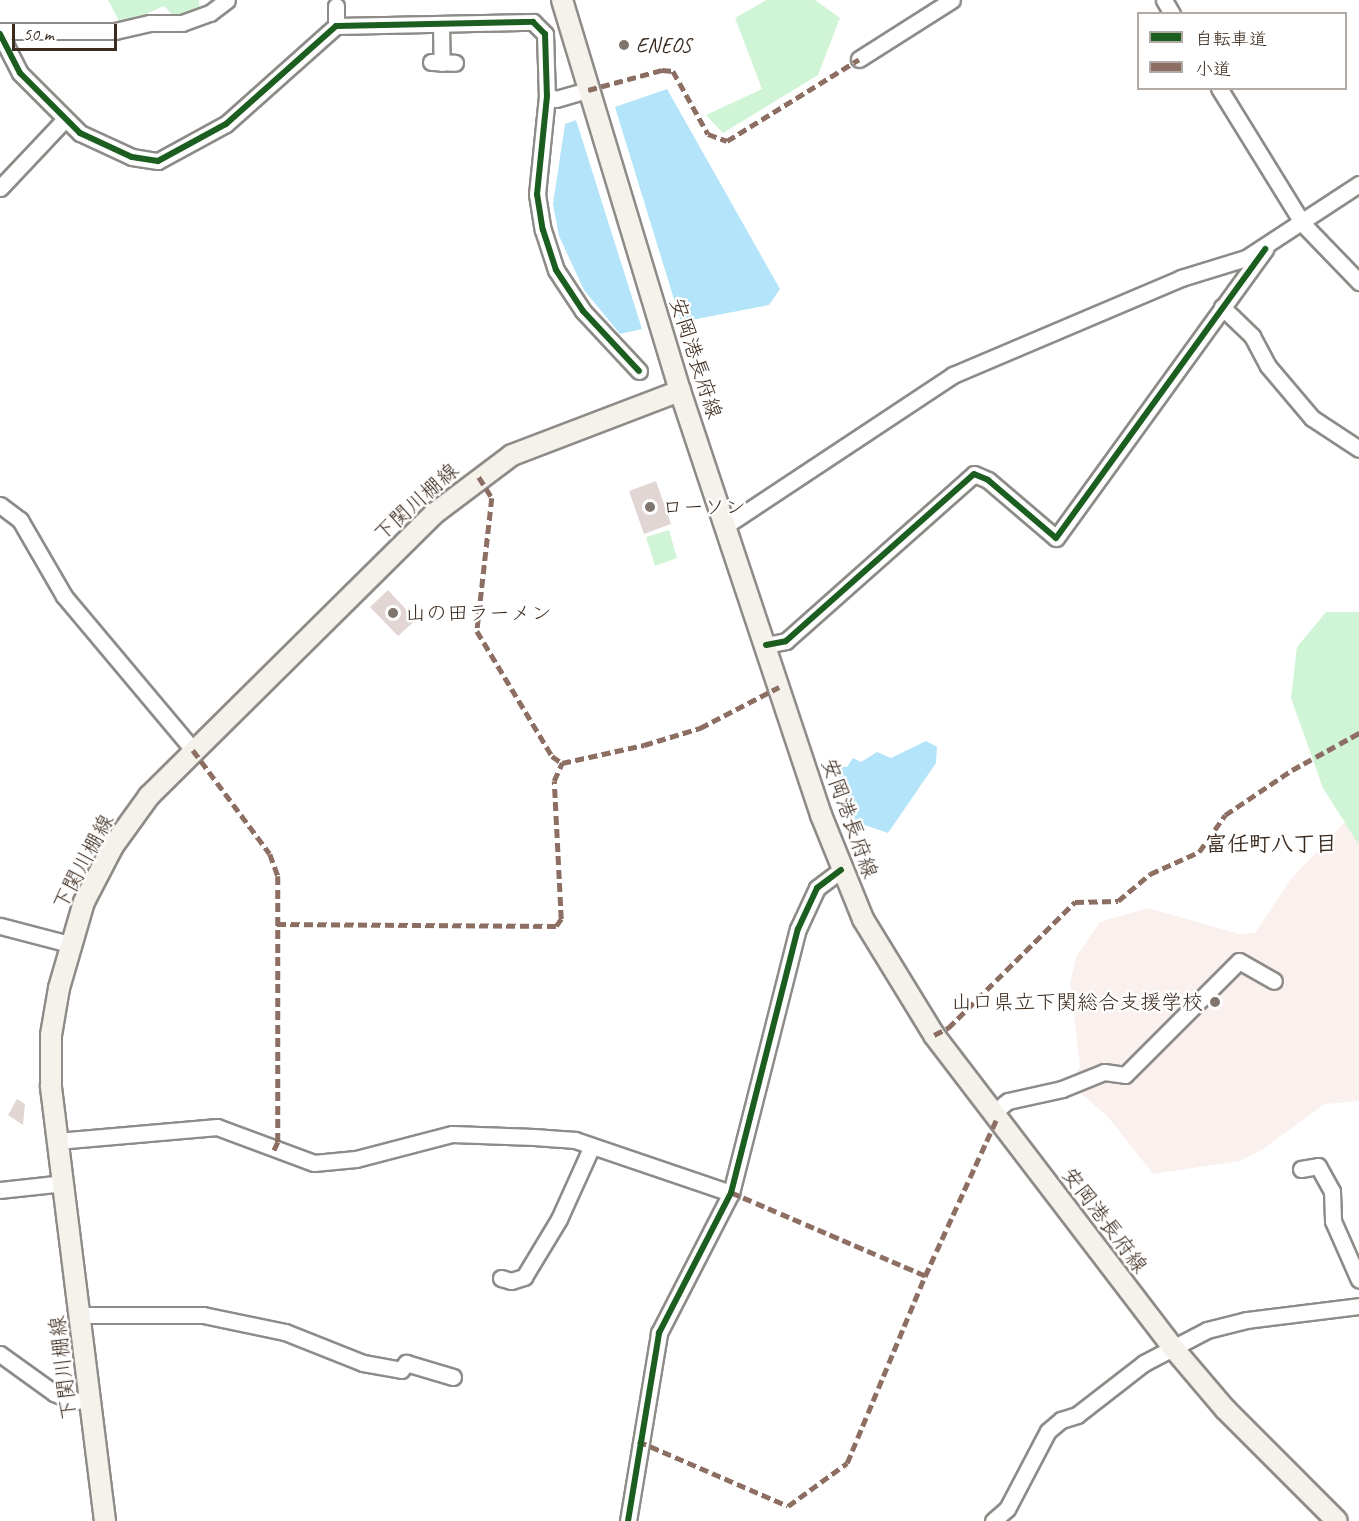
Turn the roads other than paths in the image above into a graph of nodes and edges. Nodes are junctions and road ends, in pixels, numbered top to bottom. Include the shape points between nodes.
1 (227, 0) edge
2 (562, 0) edge
3 (952, 0) edge
4 (336, 2) edge
5 (441, 24) junction
6 (336, 26) junction
7 (0, 32) edge
8 (859, 59) dead end
9 (443, 63) dead end
10 (588, 90) junction
11 (1220, 90) edge
12 (547, 96) junction
13 (64, 120) junction
14 (1359, 184) edge
15 (0, 188) edge
16 (1303, 224) junction
17 (1265, 249) junction
18 (1359, 282) edge
19 (1222, 307) junction
20 (639, 371) dead end
21 (680, 391) junction
22 (1359, 449) edge
23 (0, 505) edge
24 (728, 524) junction
25 (766, 645) junction
26 (193, 750) junction
27 (841, 870) junction
28 (0, 926) edge
29 (69, 944) junction
30 (1274, 981) dead end
31 (993, 1113) junction
32 (57, 1141) junction
33 (592, 1146) junction
34 (1301, 1168) dead end
35 (64, 1183) junction
36 (0, 1190) edge
37 (731, 1193) junction
38 (501, 1278) dead end
39 (1359, 1280) edge
40 (1359, 1306) edge
41 (81, 1315) junction
42 (1174, 1349) junction
43 (0, 1354) edge
44 (453, 1377) dead end
45 (90, 1400) junction
46 (105, 1521) edge
47 (628, 1521) edge
48 (993, 1521) edge
49 (1337, 1521) edge

1 - 7 street via 210,13 182,23 150,23 115,31
2 - 10 main road, 安岡港長府線
3 - 8 street
4 - 6 street
5 - 6 street
5 - 9 street
5 - 12 street via 533,22 546,34
6 - 13 street via 226,124 170,157 146,161 132,157 103,146
7 - 13 street via 20,73
10 - 12 street via 556,99
10 - 21 main road, 安岡港長府線
11 - 16 street
12 - 20 street via 537,194 556,270 583,311
13 - 15 street
14 - 16 street
16 - 17 street
16 - 18 street
17 - 19 street
17 - 24 street via 1181,278 954,375
19 - 22 street via 1252,336 1268,366 1312,418
19 - 25 street via 1056,538 988,480 974,474 786,641
21 - 24 main road, 安岡港長府線
21 - 26 main road, 下関川棚線 via 575,428 512,455 478,477 435,513
23 - 26 street via 20,520 64,596
24 - 25 main road, 安岡港長府線
25 - 27 main road, 安岡港長府線
26 - 29 main road, 下関川棚線 via 149,796 113,846 84,902
27 - 31 main road, 安岡港長府線 via 900,982
27 - 37 street via 817,888 798,929
28 - 29 street
29 - 32 main road, 下関川棚線 via 51,1035
30 - 31 street via 1239,961 1125,1075 1104,1072 1062,1089 1008,1101
31 - 42 main road, 安岡港長府線
32 - 33 street via 217,1127 314,1163 356,1159 452,1134 575,1140
32 - 35 main road, 下関川棚線
33 - 37 street
33 - 38 street via 559,1220 524,1277 512,1281
34 - 39 street via 1318,1166 1332,1191 1333,1221
35 - 36 street
35 - 41 main road, 下関川棚線
37 - 47 street via 659,1333
40 - 42 street via 1247,1320 1207,1330
41 - 44 street via 203,1316 285,1332 363,1363 401,1370 406,1363
41 - 45 main road, 下関川棚線
42 - 48 street via 1144,1363 1077,1415 1061,1420 1048,1431 1007,1509
42 - 49 main road, 安岡港長府線 via 1232,1417
43 - 45 street via 54,1393 73,1401
45 - 46 main road, 下関川棚線

